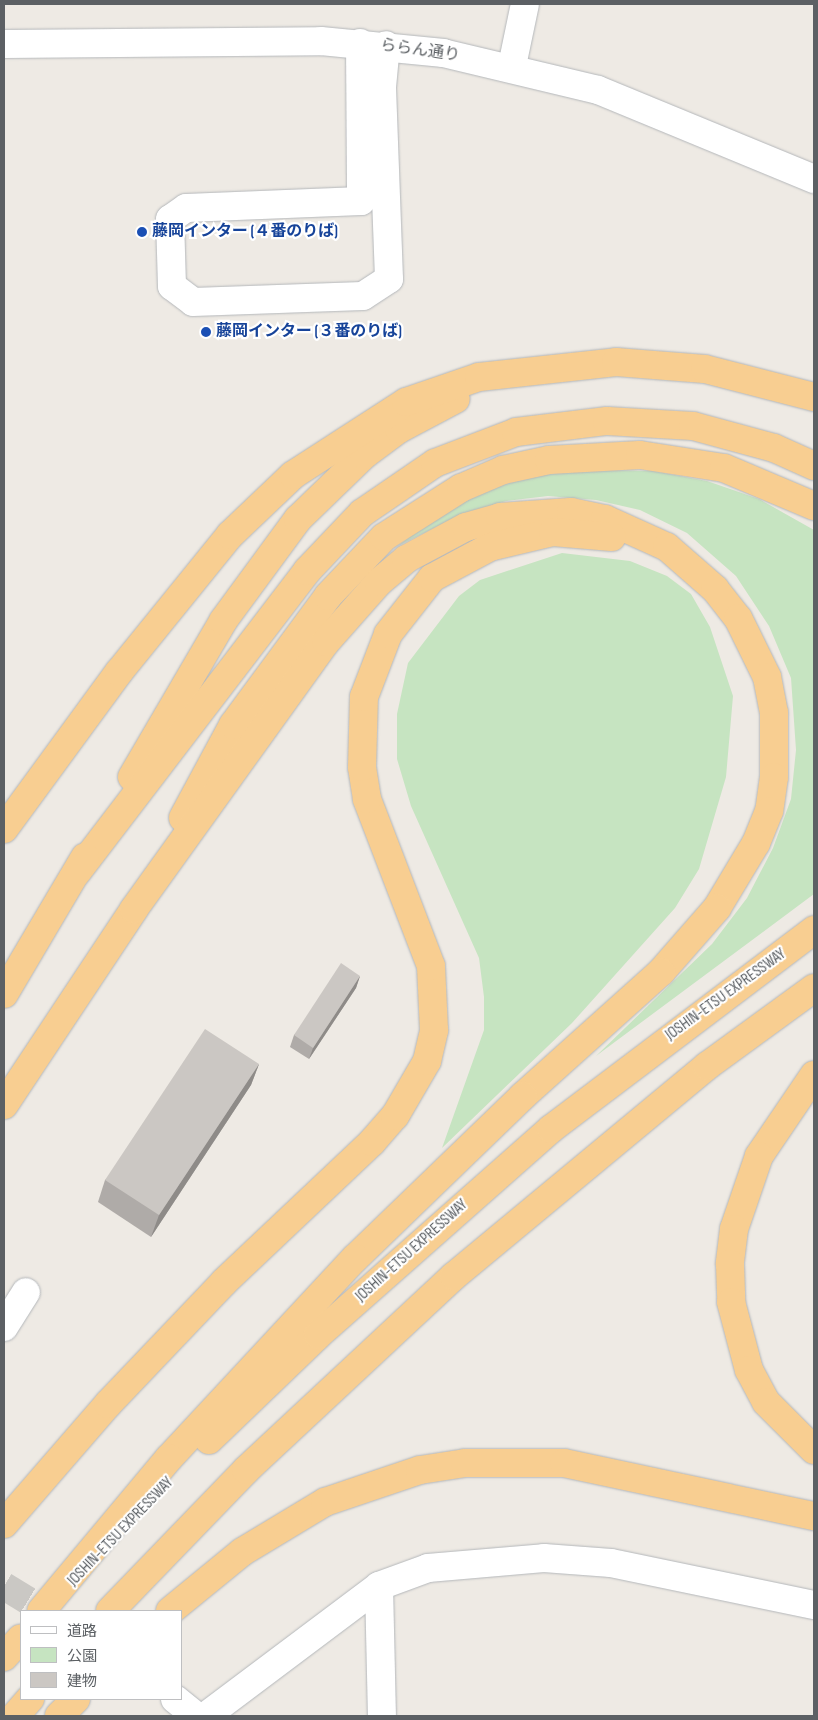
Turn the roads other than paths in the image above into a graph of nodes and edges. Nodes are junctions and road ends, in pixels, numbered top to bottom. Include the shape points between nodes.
1 (525, 4) edge
2 (4, 44) edge
3 (373, 44) junction
4 (512, 66) junction
5 (814, 179) edge
6 (570, 365) junction
7 (814, 397) edge
8 (814, 466) edge
9 (814, 506) edge
10 (692, 567) junction
11 (4, 829) edge
12 (77, 872) junction
13 (134, 909) junction
14 (814, 930) edge
15 (814, 988) edge
16 (4, 994) edge
17 (814, 1075) edge
18 (4, 1105) edge
19 (26, 1292) dead end
20 (4, 1327) edge
21 (814, 1450) edge
22 (814, 1516) edge
23 (4, 1524) edge
24 (379, 1586) junction
25 (814, 1605) edge
26 (42, 1610) edge
27 (47, 1610) edge
28 (111, 1610) edge
29 (171, 1610) edge
30 (29, 1700) edge
31 (75, 1700) edge
32 (176, 1700) edge
33 (15, 1716) edge
34 (59, 1716) edge
35 (196, 1716) edge
36 (206, 1716) edge
37 (382, 1716) edge

1 - 4 street
2 - 3 street, ららん通り via 261,40
3 - 3 street via 382,87 389,279 363,296 193,302 172,286 170,219 186,208 361,201
3 - 4 street, ららん通り
4 - 5 street, ららん通り via 598,90
6 - 7 highway via 677,365 748,378
6 - 11 highway via 479,377 442,387 371,421 294,475 261,503 198,573
6 - 12 highway via 516,376 436,408 371,450 329,486 264,561 223,621
8 - 12 highway via 774,448 693,426 607,421 516,432 435,463 362,513 307,571
9 - 13 highway via 724,468 682,458 604,455 504,470 421,511 384,537 349,572 233,725
10 - 13 highway via 637,530 571,512 500,517 434,542 379,582 326,642
10 - 23 highway via 620,539 587,532 552,532 522,537 460,560 432,578 408,605 378,656 364,697 362,767 367,799 431,966 434,1030 427,1061 395,1116 372,1142 218,1289 108,1404
10 - 26 highway via 738,618 755,647 774,712 775,769 768,811 739,874 712,914 661,972 523,1096 355,1258 169,1458
12 - 16 highway
13 - 18 highway
14 - 27 highway, JOSHIN-ETSU EXPRESSWAY via 596,1094 431,1233 217,1432
15 - 28 highway via 707,1066 454,1276 246,1470
17 - 21 highway via 759,1156 734,1229 730,1264 731,1302 749,1370 766,1402
19 - 20 street
22 - 29 highway via 564,1463 465,1463 371,1483 325,1502 242,1552
24 - 25 street via 428,1568 544,1558 611,1563
24 - 36 street
24 - 37 street
30 - 33 highway
31 - 34 highway
32 - 35 street

